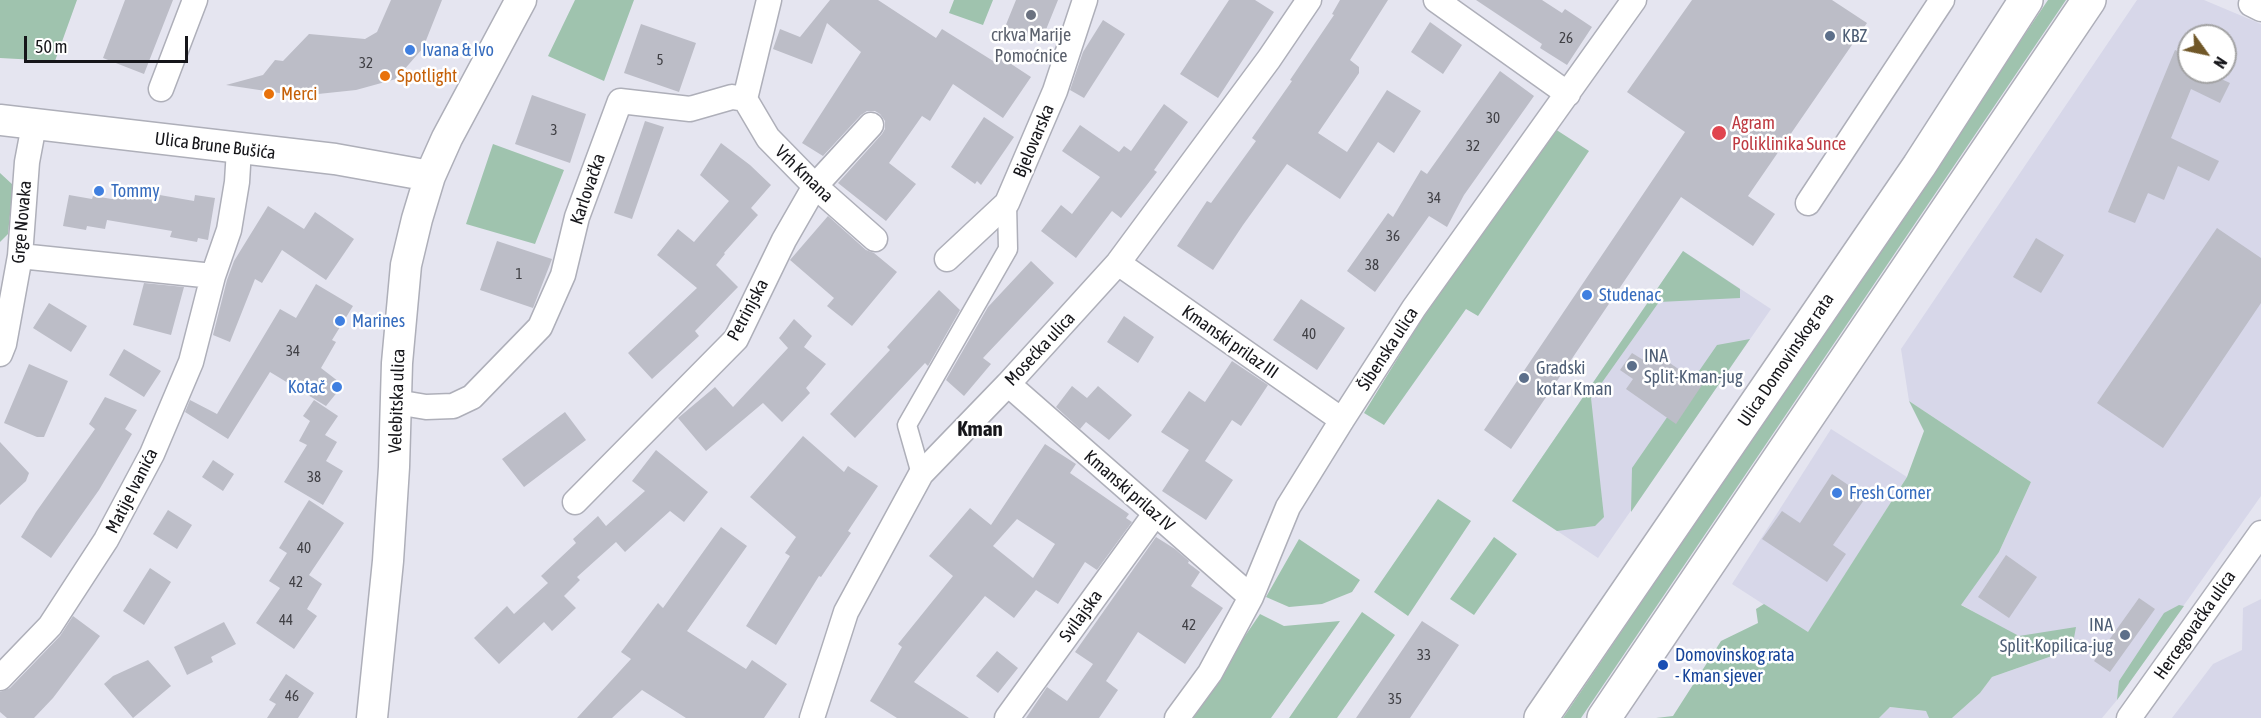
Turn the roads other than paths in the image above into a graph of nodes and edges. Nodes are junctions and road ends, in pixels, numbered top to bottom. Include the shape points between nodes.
1 (195, 0) edge
2 (521, 0) edge
3 (769, 0) edge
4 (1084, 0) edge
5 (1309, 0) edge
6 (1436, 0) edge
7 (1634, 0) edge
8 (1942, 0) edge
9 (2026, 0) edge
10 (2089, 0) edge
11 (161, 89) dead end
12 (1568, 94) junction
13 (745, 99) junction
14 (0, 120) edge
15 (34, 125) junction
16 (871, 125) dead end
17 (239, 149) junction
18 (430, 176) junction
19 (815, 186) junction
20 (1007, 203) junction
21 (1808, 203) dead end
22 (875, 239) dead end
23 (20, 256) junction
24 (947, 259) dead end
25 (1118, 263) junction
26 (213, 276) junction
27 (0, 354) edge
28 (1008, 384) junction
29 (396, 402) junction
30 (1342, 420) junction
31 (921, 474) junction
32 (575, 502) dead end
33 (1155, 514) junction
34 (2261, 533) edge
35 (1251, 597) junction
36 (0, 678) edge
37 (372, 718) edge
38 (812, 718) edge
39 (1007, 718) edge
40 (1176, 718) edge
41 (1541, 718) edge
42 (1604, 718) edge
43 (2128, 718) edge

1 - 11 street
2 - 18 street, Velebitska ulica
3 - 13 street
4 - 20 street, Bjelovarska via 1055,91
5 - 25 street, Mosećka ulica
6 - 12 street
7 - 12 street, Šibenska ulica
8 - 21 street
9 - 41 main road, Ulica Domovinskog rata via 1912,176
10 - 42 main road
12 - 30 street, Šibenska ulica via 1414,308
13 - 19 street, Vrh Kmana via 768,138
13 - 29 street, Karlovačka via 732,97 690,109 620,101 577,217 563,275 540,327 472,397 453,406
14 - 15 street, Ulica Brune Bušića
15 - 17 street, Ulica Brune Bušića
15 - 23 street, Grge Novaka via 27,162
16 - 19 street, Petrinjska
17 - 18 street, Ulica Brune Bušića
17 - 26 street, Matije Ivanića via 229,230
18 - 29 street, Velebitska ulica via 404,281
19 - 22 street, Vrh Kmana
19 - 32 street, Petrinjska via 736,339
20 - 24 street, Bjelovarska
20 - 31 street via 1008,249 907,425
23 - 26 street
23 - 27 street, Grge Novaka
25 - 28 street, Mosećka ulica
25 - 30 street, Kmanski prilaz III
26 - 36 street, Matije Ivanića via 192,362 127,502 50,626
28 - 31 street, Mosećka ulica
28 - 33 street, Kmanski prilaz IV
29 - 37 street, Velebitska ulica via 388,561
30 - 35 street, Šibenska ulica via 1288,507
31 - 38 street, Mosećka ulica via 846,612
33 - 35 street, Kmanski prilaz IV
33 - 39 street, Svilajska
34 - 43 street, Hercegovačka ulica
35 - 40 street, Šibenska ulica via 1210,673

